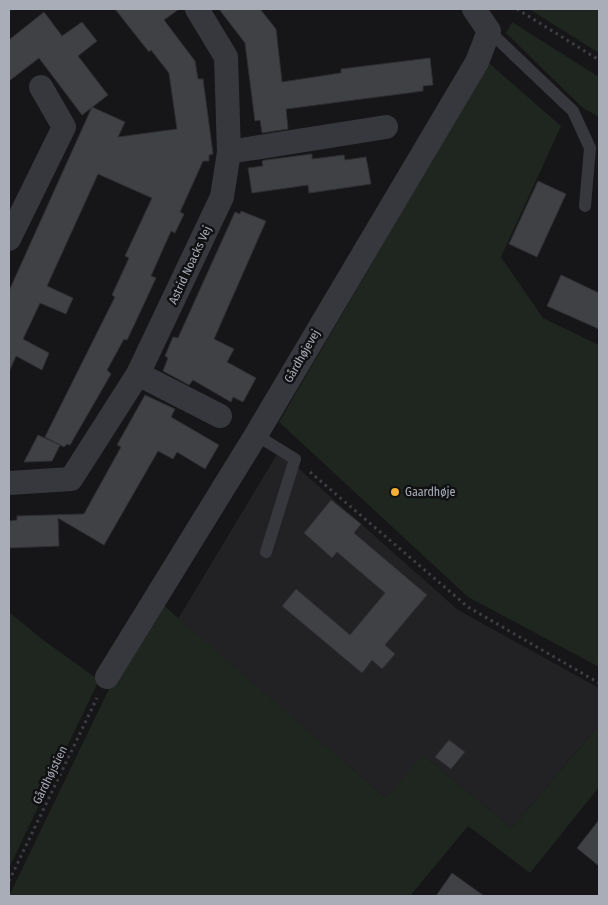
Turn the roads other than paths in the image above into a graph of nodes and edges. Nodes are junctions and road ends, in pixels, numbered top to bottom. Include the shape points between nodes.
1 (197, 9) edge
2 (474, 9) edge
3 (489, 31) junction
4 (40, 87) dead end
5 (386, 127) dead end
6 (228, 152) junction
7 (585, 206) dead end
8 (9, 239) edge
9 (138, 374) junction
10 (220, 416) dead end
11 (256, 435) junction
12 (9, 483) edge
13 (266, 552) dead end
14 (107, 677) road end

1 - 6 street, Astrid Noacks Vej via 226,57
2 - 3 street
3 - 7 lane via 573,111 590,148
3 - 11 street, Gårdhøjevej via 477,62
4 - 8 street via 64,127
5 - 6 street
6 - 9 street, Astrid Noacks Vej via 222,197
9 - 10 street
9 - 12 street, Astrid Noacks Vej via 71,479
11 - 13 lane via 295,459
11 - 14 street, Gårdhøjevej

